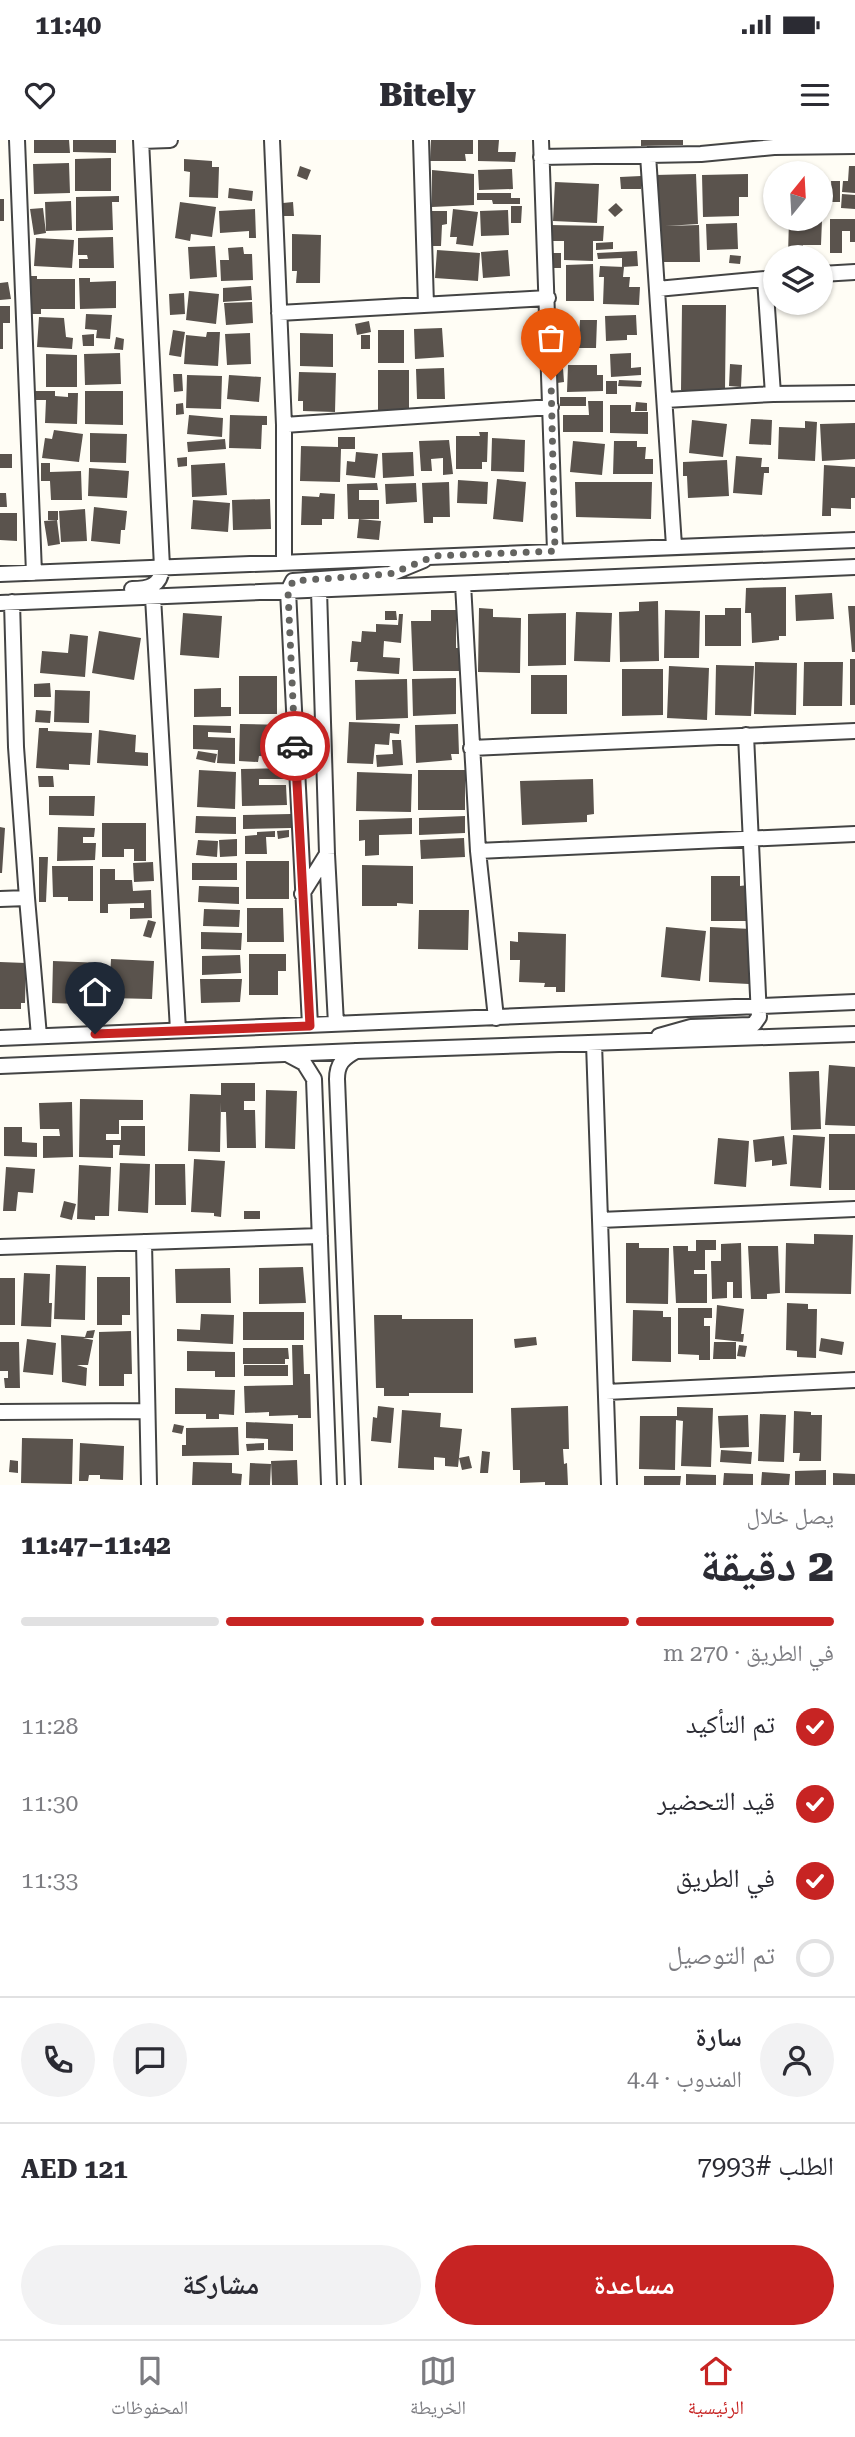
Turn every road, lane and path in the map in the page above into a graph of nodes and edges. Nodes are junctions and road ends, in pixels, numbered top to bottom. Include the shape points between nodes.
1 (17, 140) edge
2 (170, 140) edge
3 (272, 140) edge
4 (421, 140) edge
5 (541, 140) edge
6 (141, 141) edge
7 (774, 143) edge
8 (855, 146) edge
9 (648, 155) junction
10 (541, 157) junction
11 (855, 272) edge
12 (833, 273) edge
13 (763, 280) edge
14 (657, 289) junction
15 (548, 298) junction
16 (426, 305) junction
17 (279, 313) junction
18 (771, 315) edge
19 (855, 393) edge
20 (773, 394) junction
21 (665, 400) junction
22 (551, 407) junction
23 (284, 425) junction
24 (855, 540) edge
25 (674, 546) junction
26 (555, 551) junction
27 (435, 556) junction
28 (284, 562) junction
29 (162, 567) junction
30 (855, 567) edge
31 (34, 573) junction
32 (0, 574) edge
33 (463, 584) junction
34 (318, 590) junction
35 (288, 592) junction
36 (153, 597) junction
37 (61, 600) junction
38 (6, 603) edge
39 (855, 731) edge
40 (746, 736) junction
41 (16, 747) junction
42 (0, 748) edge
43 (471, 748) junction
44 (855, 834) edge
45 (751, 839) junction
46 (478, 851) junction
47 (327, 854) junction
48 (302, 894) junction
49 (27, 898) junction
50 (0, 899) edge
51 (855, 1002) edge
52 (758, 1005) junction
53 (496, 1018) junction
54 (336, 1024) junction
55 (310, 1026) junction
56 (178, 1030) junction
57 (855, 1034) edge
58 (39, 1036) junction
59 (0, 1038) edge
60 (635, 1042) junction
61 (594, 1043) junction
62 (357, 1051) junction
63 (287, 1054) junction
64 (0, 1066) edge
65 (314, 1093) junction
66 (337, 1093) junction
67 (855, 1209) edge
68 (600, 1220) junction
69 (320, 1236) junction
70 (144, 1242) junction
71 (0, 1247) edge
72 (855, 1380) edge
73 (606, 1392) junction
74 (146, 1411) junction
75 (0, 1412) edge
76 (149, 1485) edge
77 (329, 1485) edge
78 (353, 1485) edge
79 (609, 1485) edge

1 - 31 street
2 - 6 street
3 - 17 street
4 - 16 street
5 - 10 street
6 - 29 street
7 - 8 street
7 - 9 street via 701,154
9 - 10 street
9 - 14 street
10 - 15 street
11 - 12 street
13 - 14 street
14 - 21 street
15 - 16 street
15 - 22 street
16 - 17 street
17 - 23 street
18 - 20 street
19 - 20 street
20 - 21 street
21 - 25 street
22 - 23 street
22 - 26 street
23 - 28 street
24 - 25 street
25 - 26 street
26 - 27 street
27 - 28 street
27 - 35 street via 390,574 293,581
28 - 29 street
29 - 31 street
29 - 37 street via 156,585 146,589 78,590
30 - 33 street
31 - 32 street
33 - 34 street
33 - 43 street
34 - 35 street
34 - 47 street
35 - 36 street
35 - 48 street
36 - 37 street
36 - 56 street
37 - 38 street
38 - 41 street
39 - 40 street
40 - 43 street
40 - 45 street
41 - 42 street
41 - 49 street
43 - 46 street
44 - 45 street
45 - 46 street
45 - 52 street
46 - 53 street
47 - 48 street
47 - 54 street
48 - 55 street
49 - 50 street
49 - 58 street
51 - 52 street
52 - 53 street
52 - 60 street via 754,1024 691,1027
53 - 54 street
54 - 55 street
55 - 56 street
56 - 58 street
57 - 60 street
58 - 59 street
60 - 61 street
61 - 62 street
61 - 68 street
62 - 63 street
62 - 66 street via 339,1064
63 - 64 street
63 - 65 street via 310,1071
65 - 66 street via 325,1079
65 - 69 street
66 - 78 street
67 - 68 street
68 - 73 street
69 - 70 street
69 - 77 street
70 - 71 street
70 - 74 street
72 - 73 street
73 - 79 street
74 - 75 street
74 - 76 street

